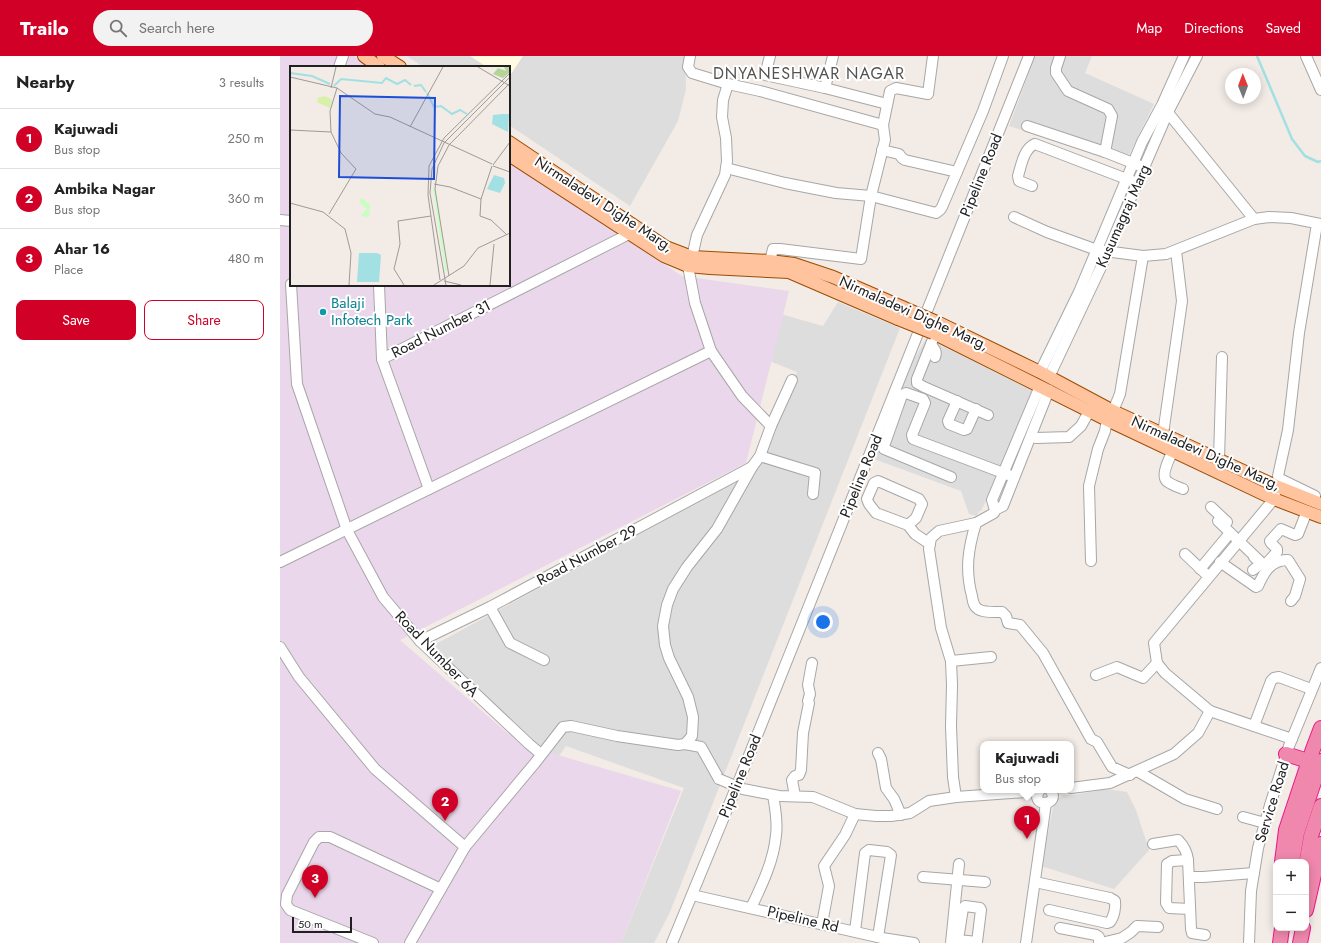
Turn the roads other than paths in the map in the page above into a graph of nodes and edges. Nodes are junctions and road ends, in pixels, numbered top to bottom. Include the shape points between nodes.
1 (343, 56) edge
2 (364, 56) edge
3 (383, 56) edge
4 (690, 56) edge
5 (770, 56) edge
6 (833, 56) edge
7 (933, 56) edge
8 (1003, 56) edge
9 (1029, 56) edge
10 (1060, 56) edge
11 (1184, 56) edge
12 (1197, 56) edge
13 (1306, 56) edge
14 (339, 66) edge
15 (378, 66) edge
16 (398, 66) edge
17 (765, 75) junction
18 (728, 84) junction
19 (825, 88) junction
20 (1321, 90) edge
21 (760, 91) junction
22 (887, 104) junction
23 (1165, 109) junction
24 (883, 125) junction
25 (1027, 126) dead end
26 (510, 143) edge
27 (882, 150) junction
28 (1104, 152) junction
29 (510, 156) edge
30 (1134, 163) junction
31 (726, 168) junction
32 (1144, 168) junction
33 (957, 172) junction
34 (1127, 179) junction
35 (1137, 183) junction
36 (1032, 186) dead end
37 (871, 196) junction
38 (1014, 217) dead end
39 (1254, 219) junction
40 (280, 220) edge
41 (290, 221) edge
42 (1319, 224) edge
43 (628, 234) junction
44 (1097, 250) junction
45 (1176, 250) junction
46 (1108, 251) junction
47 (1143, 256) junction
48 (770, 261) junction
49 (690, 262) junction
50 (291, 286) edge
51 (379, 286) edge
52 (863, 296) junction
53 (953, 329) junction
54 (935, 334) junction
55 (948, 340) junction
56 (710, 352) junction
57 (935, 357) dead end
58 (1222, 357) dead end
59 (382, 359) junction
60 (1045, 375) junction
61 (792, 380) dead end
62 (1044, 388) junction
63 (957, 401) junction
64 (1092, 406) junction
65 (976, 410) junction
66 (988, 415) dead end
67 (1110, 416) junction
68 (771, 426) junction
69 (1163, 434) junction
70 (1036, 438) dead end
71 (1176, 446) junction
72 (760, 456) junction
73 (1219, 460) junction
74 (1003, 466) junction
75 (752, 467) junction
76 (951, 477) dead end
77 (1014, 477) junction
78 (1276, 486) junction
79 (429, 489) junction
80 (1182, 489) dead end
81 (813, 494) dead end
82 (1321, 498) edge
83 (1274, 499) junction
84 (1321, 504) edge
85 (1211, 507) dead end
86 (995, 510) junction
87 (1307, 511) junction
88 (1321, 517) edge
89 (1218, 521) dead end
90 (976, 523) junction
91 (908, 525) junction
92 (347, 530) junction
93 (1230, 533) junction
94 (1238, 541) junction
95 (930, 544) junction
96 (1185, 554) dead end
97 (1091, 561) dead end
98 (280, 562) edge
99 (1220, 562) junction
100 (1263, 564) junction
101 (1200, 569) junction
102 (1253, 570) dead end
103 (1208, 576) junction
104 (1291, 601) dead end
105 (490, 607) junction
106 (420, 641) junction
107 (280, 647) edge
108 (991, 657) dead end
109 (544, 660) dead end
110 (951, 660) junction
111 (812, 663) dead end
112 (1156, 663) junction
113 (1321, 668) edge
114 (1096, 675) dead end
115 (1312, 689) junction
116 (1210, 711) junction
117 (1254, 726) junction
118 (1321, 728) edge
119 (1292, 739) junction
120 (685, 744) junction
121 (878, 753) dead end
122 (541, 754) junction
123 (1286, 754) junction
124 (1315, 761) edge
125 (1133, 773) junction
126 (1074, 788) edge
127 (1004, 793) edge
128 (1038, 793) edge
129 (1054, 793) edge
130 (773, 795) junction
131 (795, 796) junction
132 (956, 797) junction
133 (1046, 803) junction
134 (1321, 806) edge
135 (1217, 809) dead end
136 (854, 814) junction
137 (901, 815) junction
138 (1243, 817) dead end
139 (1264, 823) junction
140 (1310, 838) edge
141 (1154, 844) dead end
142 (465, 847) junction
143 (761, 856) dead end
144 (1282, 859) edge
145 (1294, 859) edge
146 (1307, 859) edge
147 (1188, 860) junction
148 (958, 864) dead end
149 (766, 872) junction
150 (1254, 874) junction
151 (923, 877) dead end
152 (1189, 877) junction
153 (957, 880) junction
154 (985, 882) dead end
155 (1035, 882) junction
156 (441, 889) junction
157 (692, 895) junction
158 (1307, 895) edge
159 (751, 908) junction
160 (1190, 909) junction
161 (1049, 910) dead end
162 (822, 924) junction
163 (1158, 927) dead end
164 (1060, 928) dead end
165 (856, 931) junction
166 (1281, 931) edge
167 (1301, 931) edge
168 (1205, 935) dead end
169 (880, 939) edge
170 (893, 941) edge
171 (956, 942) edge
172 (373, 943) edge
173 (410, 943) edge
174 (672, 943) edge
175 (914, 943) edge
176 (1026, 943) edge
177 (1100, 943) edge
178 (1249, 943) edge
179 (1280, 943) edge
180 (1300, 943) edge

1 - 14 street
2 - 15 main road
3 - 16 main road
4 - 18 street via 688,67 692,73
5 - 17 street
6 - 19 street
7 - 22 street via 928,94 896,88 890,91
8 - 33 street
9 - 157 street, Pipeline Road
10 - 28 street via 1056,73 1068,91 1108,109 1112,116
11 - 23 street, Kusumagraj Marg
12 - 23 street, Kusumagraj Marg
13 - 20 street
17 - 19 street
17 - 21 street
18 - 21 street
18 - 31 street via 722,117 726,138
19 - 22 street
21 - 24 street
22 - 24 street
23 - 30 street, Kusumagraj Marg via 1142,142
23 - 32 street, Kusumagraj Marg
23 - 39 street
24 - 27 street via 885,140
25 - 28 street
26 - 49 main road, Nirmaladevi Dighe Marg,
27 - 33 street via 899,154 905,160
27 - 37 street
28 - 30 street
29 - 43 main road, Nirmaladevi Dighe Marg,
30 - 32 street
30 - 34 street, Kusumagraj Marg
31 - 37 street via 836,193
31 - 49 street via 697,236
32 - 35 street, Kusumagraj Marg
33 - 37 street via 940,210 936,213
34 - 35 street
34 - 36 street via 1035,144 1027,151 1018,176 1019,181
34 - 44 street, Kusumagraj Marg
35 - 46 street, Kusumagraj Marg
37 - 48 street via 861,259 773,249
38 - 44 street
39 - 42 street via 1291,218
39 - 45 street
40 - 41 street
42 - 82 street via 1299,333 1288,430 1278,476
43 - 49 main road, Nirmaladevi Dighe Marg, via 664,256
43 - 59 street, Road Number 31
44 - 46 street
44 - 60 street, Kusumagraj Marg
45 - 47 street via 1166,254
45 - 69 street via 1182,301
46 - 47 street
46 - 60 street, Kusumagraj Marg
47 - 67 street via 1120,394
48 - 49 main road, Nirmaladevi Dighe Marg,
48 - 52 main road, Nirmaladevi Dighe Marg, via 794,264 832,277
49 - 52 main road, Nirmaladevi Dighe Marg, via 710,268 789,272
49 - 56 street via 694,303
50 - 92 street, Road Number 6A via 297,384
51 - 59 street
52 - 54 main road, Nirmaladevi Dighe Marg,, bridge via 898,318
52 - 54 main road, Nirmaladevi Dighe Marg,, bridge via 902,307
53 - 54 main road, Nirmaladevi Dighe Marg,
53 - 55 main road
53 - 60 main road, Nirmaladevi Dighe Marg,
54 - 55 main road, Nirmaladevi Dighe Marg,
54 - 57 street
54 - 63 street via 917,383
55 - 62 main road, Nirmaladevi Dighe Marg,
56 - 68 street via 742,396
56 - 79 street
58 - 73 street
59 - 79 street
60 - 64 main road, Nirmaladevi Dighe Marg,
61 - 68 street
62 - 64 main road, Nirmaladevi Dighe Marg,
62 - 74 street
62 - 77 street
63 - 65 street
63 - 65 street via 949,424 967,429
64 - 67 main road, Nirmaladevi Dighe Marg,
64 - 70 street via 1082,426 1069,437
65 - 66 street
67 - 69 main road, Nirmaladevi Dighe Marg,
67 - 71 main road, Nirmaladevi Dighe Marg,
67 - 97 street via 1098,449 1089,486
68 - 72 street
69 - 71 main road, Nirmaladevi Dighe Marg,
71 - 73 main road, Nirmaladevi Dighe Marg,
71 - 80 street via 1164,477 1167,482
71 - 83 main road, Nirmaladevi Dighe Marg,
72 - 75 street
72 - 81 street via 816,473
73 - 78 main road, Nirmaladevi Dighe Marg,
74 - 76 street via 913,439 912,435 925,403 906,393 902,395 884,450
74 - 77 street
74 - 86 street via 992,500
75 - 105 street, Road Number 29
75 - 120 street via 717,529 687,567 667,605 663,626 668,658 688,697 693,717 692,736
77 - 86 street via 1003,506
78 - 83 street
78 - 84 main road, Nirmaladevi Dighe Marg,
79 - 92 street
83 - 87 main road, Nirmaladevi Dighe Marg,
83 - 94 street
85 - 94 street
86 - 90 street
87 - 88 main road, Nirmaladevi Dighe Marg,
87 - 100 street via 1298,534 1281,529 1270,541 1277,552
89 - 93 street
90 - 95 street via 939,531 931,538
90 - 125 street via 967,561 974,606 980,611 1002,612 1008,623 1020,625 1027,632 1043,654 1091,739 1097,742 1112,767
91 - 91 street via 876,513 868,499 874,483 878,481 918,499 922,504 916,518
91 - 95 street via 915,534
92 - 98 street
92 - 106 street, Road Number 6A via 383,596
93 - 94 street
93 - 101 street
94 - 99 street
94 - 100 street via 1246,554 1251,554
95 - 110 street via 941,628
96 - 101 street
99 - 100 street via 1256,587
99 - 103 street
100 - 102 street
100 - 104 street via 1288,560 1300,579
101 - 103 street
103 - 112 street via 1154,643
105 - 106 street, Road Number 29
105 - 109 street via 510,643
106 - 122 street, Road Number 6A
107 - 142 street via 299,677 375,769
108 - 110 street
110 - 132 street via 951,726
111 - 131 street via 801,770 792,780
112 - 114 street via 1143,678 1117,668
112 - 116 street
113 - 115 street, Service Road
115 - 117 street via 1279,677 1274,678 1270,681
115 - 119 street, Service Road
116 - 117 street
116 - 125 street via 1198,734 1174,754
117 - 119 street
118 - 124 highway
119 - 123 street, Service Road
120 - 122 street via 617,736 566,726
120 - 130 street, bridge via 701,747 718,779 743,789
121 - 137 street via 886,788 894,798
122 - 142 street
123 - 124 highway
123 - 139 street, Service Road
124 - 140 highway
124 - 144 highway via 1286,830
125 - 126 street via 1110,783
125 - 135 street via 1185,799
127 - 132 street
128 - 133 street via 1040,802
129 - 133 street via 1051,801
130 - 131 street
130 - 149 street via 777,817 776,834 774,851
131 - 136 street via 813,797
132 - 137 street via 930,801 910,813
133 - 155 street
134 - 140 highway
136 - 137 street
136 - 162 street via 845,835 824,866 829,886
138 - 139 street
139 - 150 street, Service Road
140 - 145 highway
140 - 146 highway
140 - 158 highway
141 - 147 street via 1178,840 1184,846
142 - 156 street
143 - 149 street via 767,858 764,869
147 - 152 street
147 - 160 street via 1172,861 1167,864 1166,902 1169,908
148 - 153 street
149 - 159 street
150 - 152 street
150 - 178 street, Service Road
151 - 153 street
152 - 160 street
153 - 154 street
153 - 171 street
155 - 161 street via 1110,898 1116,905 1113,919 1107,923
155 - 176 street
156 - 172 street via 330,838 319,837 287,895 286,904 290,910
156 - 173 street
157 - 159 street, Pipeline Rd
157 - 174 street, Pipeline Road
159 - 162 street, Pipeline Rd
160 - 168 street via 1192,933
162 - 165 street, Pipeline Rd
163 - 177 street via 1137,926 1122,938
164 - 177 street via 1096,935
165 - 169 street, Pipeline Rd
165 - 169 street via 865,853 869,850 887,852 891,855
166 - 179 highway
167 - 180 highway
169 - 170 street, Pipeline Rd
170 - 175 street, Pipeline Rd

